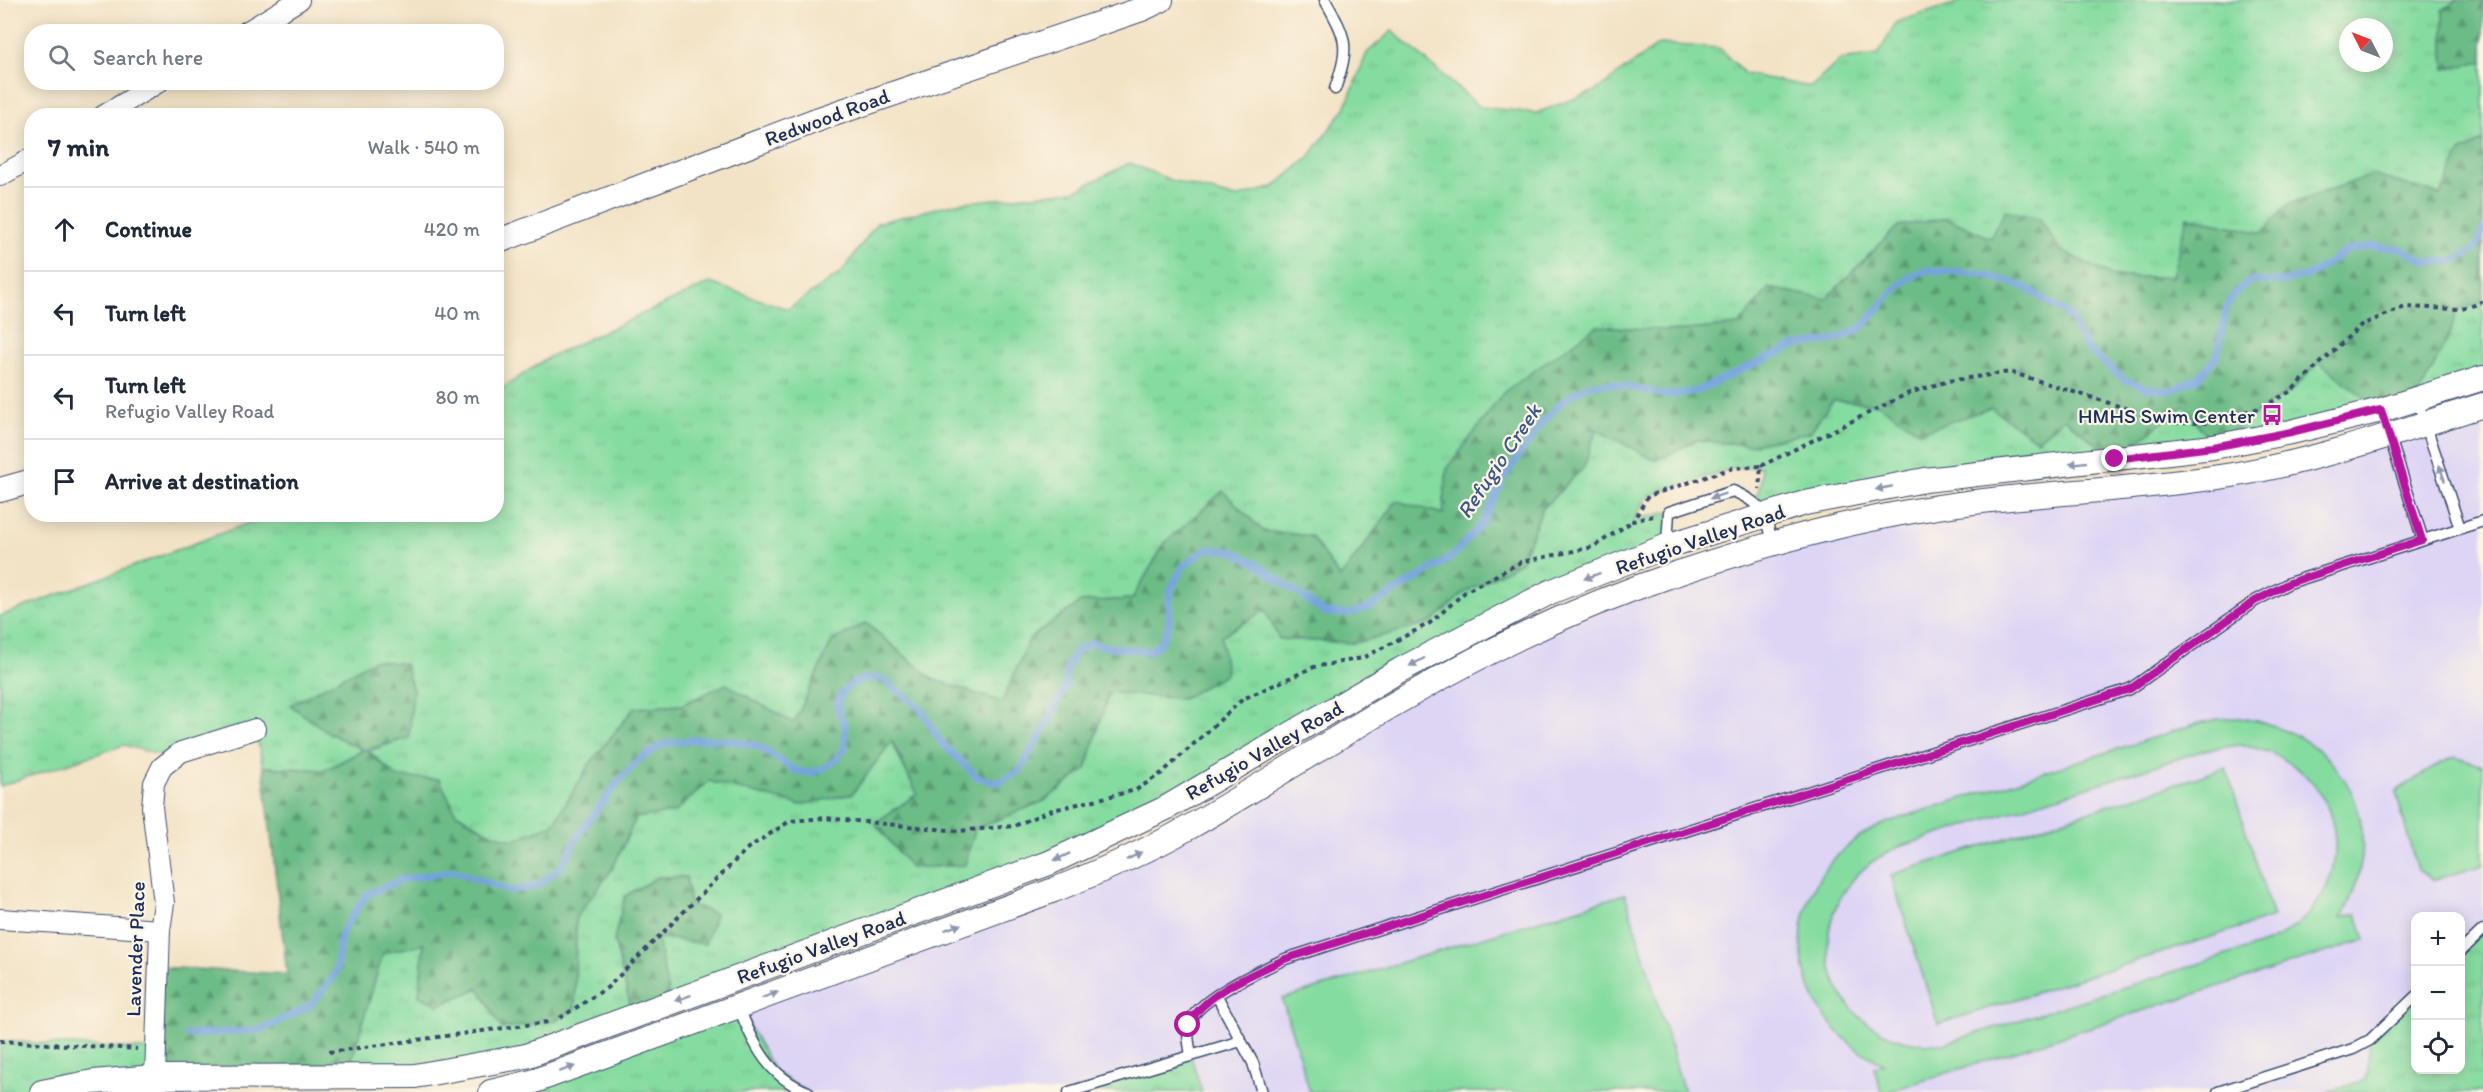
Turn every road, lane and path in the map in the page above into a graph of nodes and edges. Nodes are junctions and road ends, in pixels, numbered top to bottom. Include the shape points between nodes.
1 (299, 0) edge
2 (1325, 0) edge
3 (1147, 3) edge
4 (259, 24) edge
5 (1335, 88) dead end
6 (146, 90) edge
7 (116, 108) edge
8 (24, 162) edge
9 (0, 176) edge
10 (504, 239) edge
11 (2483, 301) edge
12 (2483, 378) edge
13 (2417, 399) junction
14 (2483, 405) edge
15 (2381, 410) junction
16 (2425, 423) junction
17 (2388, 434) junction
18 (1761, 466) dead end
19 (24, 483) edge
20 (0, 490) edge
21 (1766, 516) junction
22 (1633, 521) dead end
23 (2483, 521) edge
24 (2460, 528) junction
25 (2422, 540) junction
26 (1772, 543) junction
27 (1667, 546) junction
28 (255, 729) dead end
29 (0, 919) edge
30 (160, 930) junction
31 (2483, 930) edge
32 (2465, 947) edge
33 (1217, 996) junction
34 (2411, 1000) edge
35 (738, 1006) junction
36 (0, 1041) edge
37 (1241, 1041) junction
38 (156, 1050) junction
39 (322, 1053) dead end
40 (1191, 1056) junction
41 (156, 1084) edge
42 (416, 1084) edge
43 (42, 1092) edge
44 (491, 1092) edge
45 (808, 1092) edge
46 (1069, 1092) edge
47 (1262, 1092) edge
48 (2218, 1092) edge

1 - 4 street
2 - 5 lane via 1341,28 1346,48
3 - 10 street, Redwood Road via 819,119
6 - 7 street
8 - 9 street
11 - 18 path via 2457,309 2405,307 2361,325 2290,391 2263,407 2208,423 2173,423 2010,372 1948,381 1909,393
12 - 13 street, Refugio Valley Road
13 - 15 street, Refugio Valley Road
13 - 16 lane
14 - 16 street, Refugio Valley Road
15 - 17 lane
15 -> 21 street, Refugio Valley Road via 2213,447 1925,480 1805,504
16 - 17 street, Refugio Valley Road
24 -> 16 lane
17 - 25 lane
17 - 26 street, Refugio Valley Road via 2293,463 2232,475 1919,510
19 - 20 street
21 - 26 lane
21 - 27 street, Refugio Valley Road
21 -> 27 lane via 1755,501 1733,491 1669,512
22 - 39 path via 1593,547 1521,562 1465,592 1430,623 1364,658 1314,667 1243,699 1162,773 1136,790 1049,811 1014,826 958,831 825,818 790,822 748,848 608,987 554,1021
23 - 24 lane
24 - 25 lane
25 - 33 lane via 2289,583 2255,601 2130,689 1285,959
35 -> 26 street, Refugio Valley Road via 1120,863 1184,830 1412,693 1489,653 1569,615 1670,575
27 -> 42 street, Refugio Valley Road via 1550,592 1400,670 1166,808 1049,863 526,1056
28 - 30 street, Lavender Place via 181,752 157,775 152,807 164,903
29 - 30 street
30 - 38 street, Lavender Place
31 - 32 lane
33 - 37 lane
33 - 40 lane via 1200,1006 1188,1025
34 - 48 lane via 2370,1040 2353,1049
44 -> 35 street, Refugio Valley Road via 532,1082
35 - 45 lane via 756,1046 775,1072
36 - 38 path
37 - 40 lane
37 - 47 lane
38 - 41 street, Lavender Place
40 - 46 lane
41 - 42 street, Refugio Valley Road
41 - 43 street, Refugio Valley Road via 93,1082

